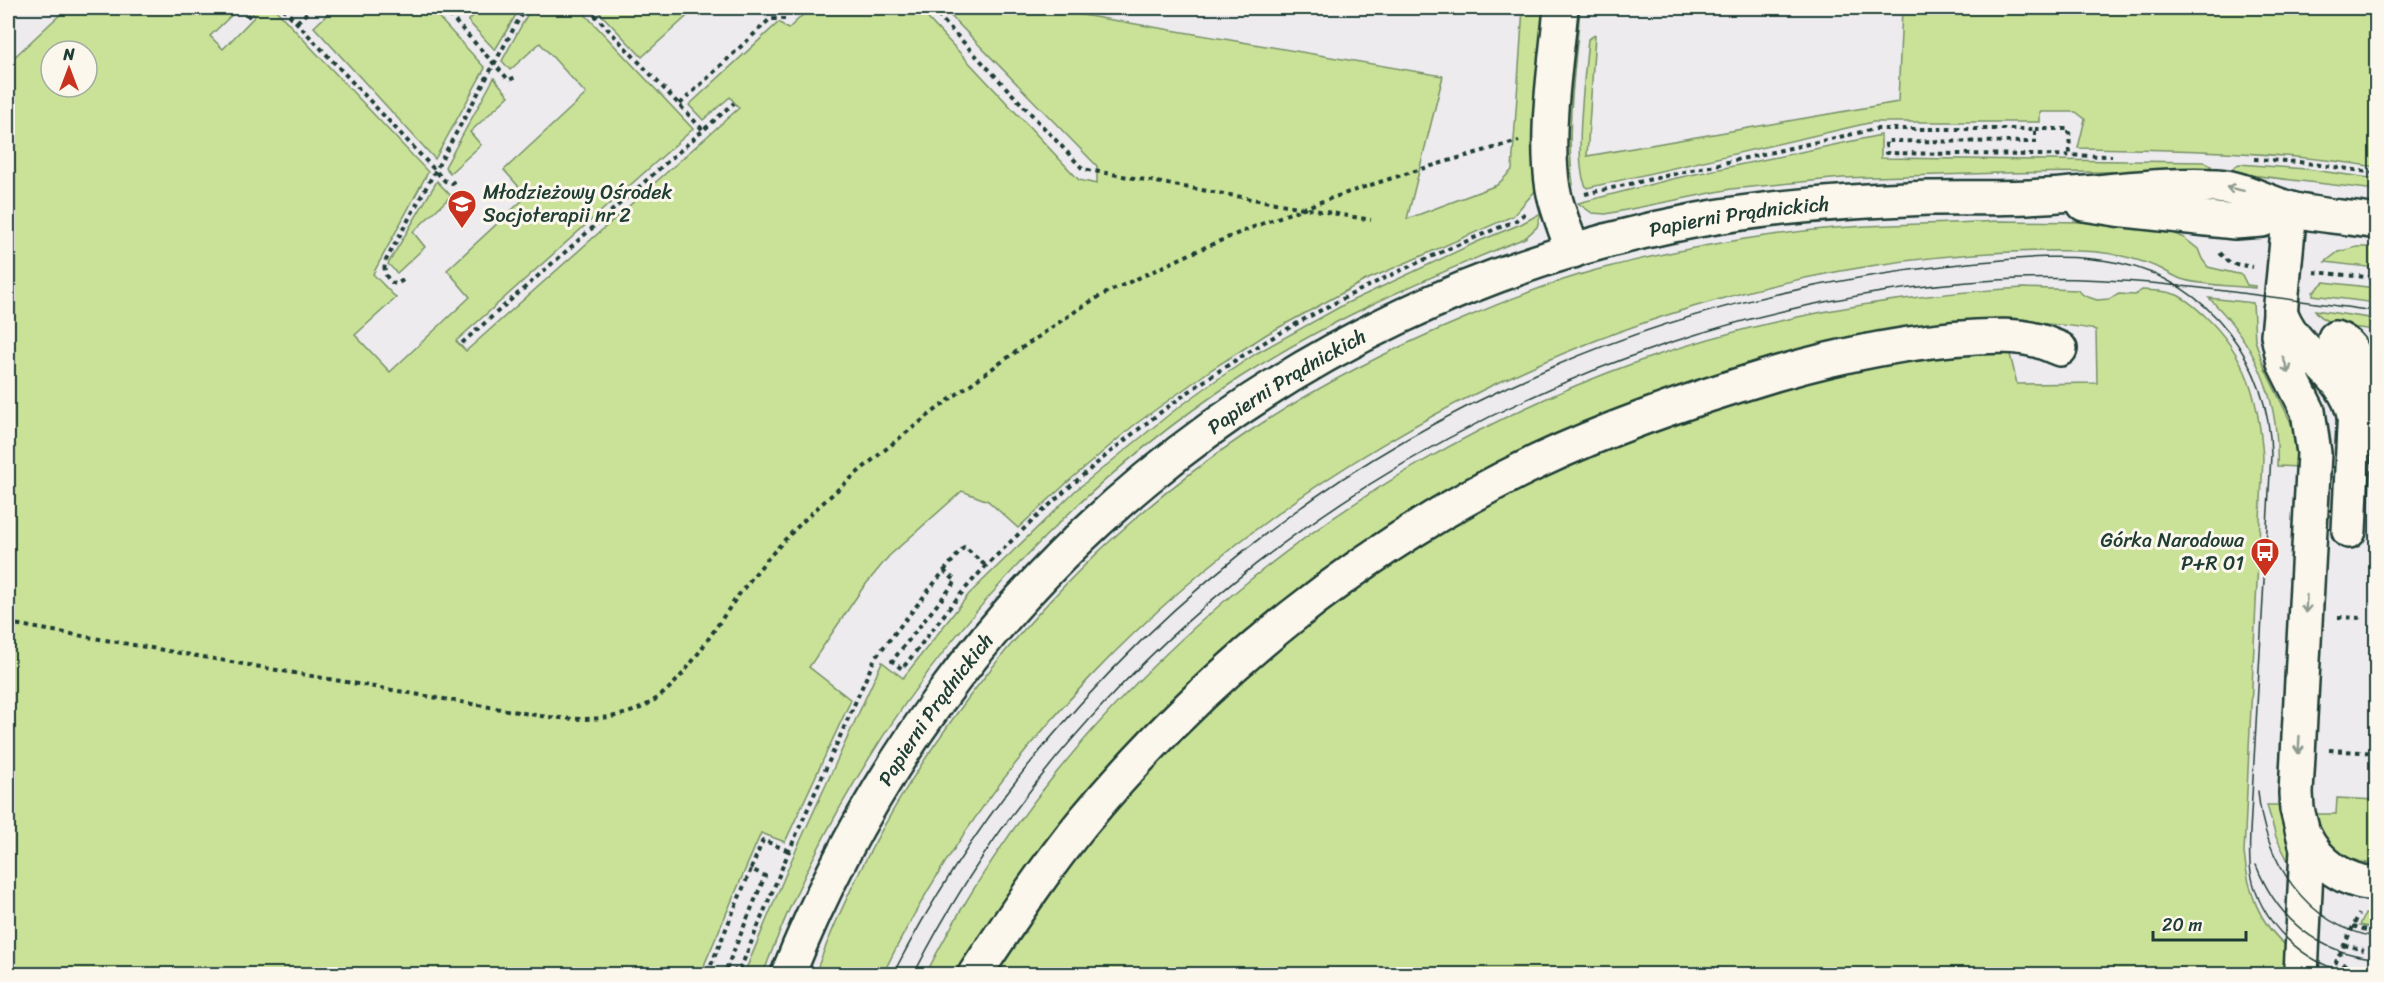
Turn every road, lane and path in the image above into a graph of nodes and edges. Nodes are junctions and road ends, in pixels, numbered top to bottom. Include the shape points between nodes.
1 (240, 8) edge
2 (283, 8) edge
3 (312, 8) edge
4 (443, 8) edge
5 (525, 8) edge
6 (588, 8) edge
7 (931, 8) edge
8 (1561, 8) edge
9 (252, 19) dead end
10 (786, 19) dead end
11 (297, 22) junction
12 (494, 64) junction
13 (516, 77) dead end
14 (734, 103) dead end
15 (680, 104) junction
16 (2035, 129) junction
17 (703, 130) junction
18 (1551, 132) junction
19 (2070, 155) junction
20 (2117, 156) dead end
21 (2245, 159) dead end
22 (435, 171) junction
23 (2376, 173) edge
24 (457, 180) dead end
25 (1580, 195) dead end
26 (1302, 208) junction
27 (2290, 209) junction
28 (1371, 220) dead end
29 (2376, 222) edge
30 (2218, 250) dead end
31 (1573, 251) junction
32 (2254, 267) dead end
33 (2313, 272) dead end
34 (2376, 278) edge
35 (403, 280) dead end
36 (2280, 303) junction
37 (2335, 338) junction
38 (462, 344) dead end
39 (2376, 344) edge
40 (2060, 349) dead end
41 (2354, 429) junction
42 (2349, 531) dead end
43 (986, 566) dead end
44 (944, 571) dead end
45 (8, 623) edge
46 (2328, 750) dead end
47 (2376, 753) edge
48 (2304, 835) junction
49 (789, 851) dead end
50 (751, 869) dead end
51 (2362, 890) edge
52 (2304, 915) junction
53 (2353, 926) junction
54 (2374, 932) dead end
55 (2344, 945) junction
56 (2364, 950) dead end
57 (2355, 968) dead end
58 (788, 975) edge
59 (975, 975) edge
60 (2301, 975) edge

1 - 9 path
2 - 11 path
3 - 11 path
4 - 12 path
5 - 12 path
6 - 15 path
7 - 26 path via 1083,169
8 - 18 street
10 - 15 path via 770,19
11 - 22 path
12 - 13 path via 509,80
12 - 22 path
14 - 17 path
15 - 17 path
16 - 19 path via 2070,129
16 - 19 path via 2034,142 1886,141 1886,153
16 - 25 path via 1875,129
17 - 38 path
18 - 26 path
18 - 31 street via 1554,192
19 - 20 path
21 - 23 path
22 - 24 path via 447,183
22 - 35 path via 385,262 385,274 392,282
26 - 28 path
26 - 45 path via 1253,226 1095,299 953,395 883,449 802,521 736,599 672,687 628,714 581,720 541,716
27 - 29 street
27 - 31 street, Papierni Prądnickich via 2262,220 2235,222 2116,209 2043,196 1921,198 1782,208 1698,220
27 - 36 street
30 - 32 path via 2230,263
31 - 58 street, Papierni Prądnickich via 1442,298 1339,348 1195,439 1085,532 990,633 906,747 842,854
33 - 34 path
36 - 37 street via 2295,324 2311,333
36 - 41 street via 2294,337 2345,392 2353,412
36 -> 48 street via 2278,335 2282,354 2308,411 2314,453 2296,793
37 - 39 street
37 - 41 street via 2348,345 2356,361
40 - 59 street via 2033,339 1951,339 1867,351 1791,369 1651,414 1590,439 1539,461 1441,514 1312,600 1267,636 1158,739 1067,843
41 - 42 street
43 - 44 path via 964,547
46 - 47 path
48 - 51 street via 2321,860
48 - 52 street
49 - 50 path via 763,840
51 - 52 street via 2335,880 2315,890
51 - 53 path
52 - 60 street
53 - 54 path
53 - 55 path
55 - 56 path
55 - 57 path via 2336,962

